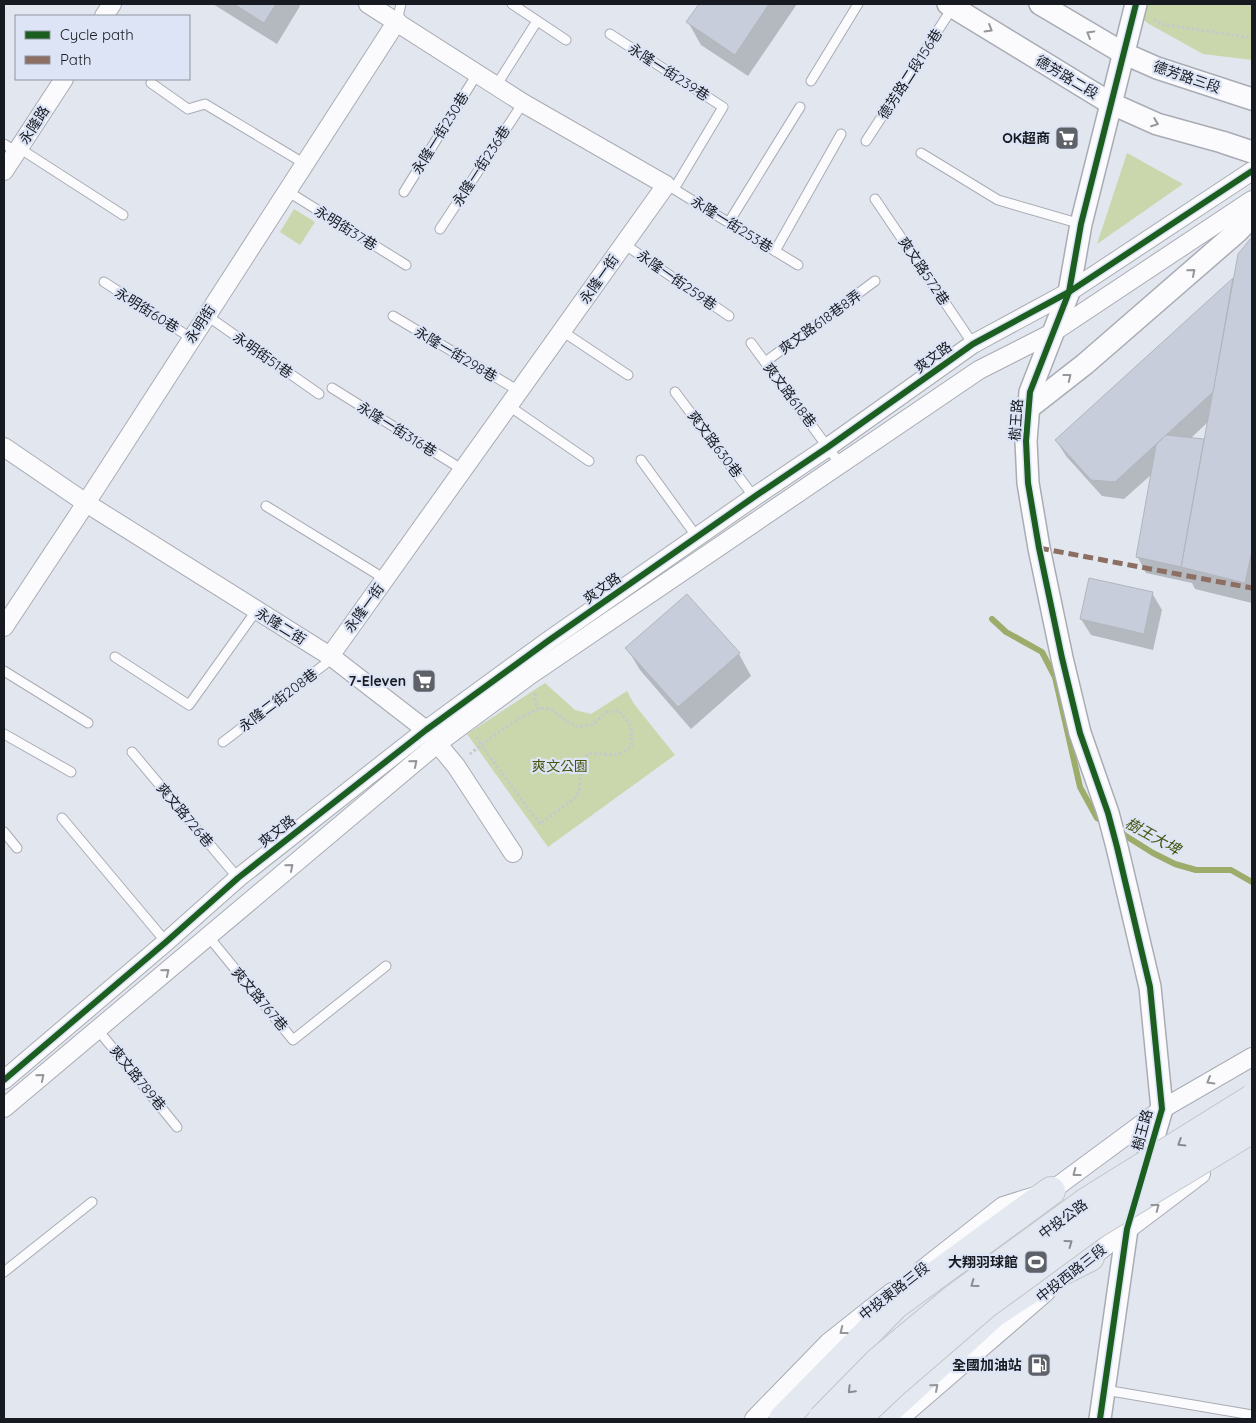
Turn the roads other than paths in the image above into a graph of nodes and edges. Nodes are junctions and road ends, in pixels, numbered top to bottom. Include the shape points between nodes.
1 (112, 4) edge
2 (368, 4) edge
3 (401, 4) edge
4 (512, 4) edge
5 (858, 4) edge
6 (1136, 4) edge
7 (950, 6) edge
8 (1052, 7) edge
9 (105, 15) edge
10 (537, 21) junction
11 (397, 22) junction
12 (610, 34) dead end
13 (566, 40) dead end
14 (1123, 53) junction
15 (477, 74) junction
16 (63, 80) edge
17 (811, 81) dead end
18 (151, 83) dead end
19 (496, 86) junction
20 (1252, 99) edge
21 (523, 103) junction
22 (1110, 103) junction
23 (800, 107) dead end
24 (842, 134) dead end
25 (866, 141) dead end
26 (13, 148) edge
27 (1252, 152) edge
28 (921, 153) dead end
29 (305, 164) junction
30 (1252, 170) edge
31 (4, 171) edge
32 (670, 187) junction
33 (287, 191) junction
34 (404, 192) dead end
35 (875, 199) dead end
36 (1252, 200) edge
37 (123, 215) dead end
38 (1252, 217) edge
39 (729, 222) junction
40 (1080, 224) junction
41 (440, 229) dead end
42 (624, 244) junction
43 (775, 251) junction
44 (406, 265) dead end
45 (798, 265) dead end
46 (875, 281) dead end
47 (104, 282) dead end
48 (1069, 292) junction
49 (206, 315) junction
50 (393, 316) dead end
51 (729, 316) dead end
52 (562, 331) junction
53 (1052, 333) junction
54 (191, 338) junction
55 (751, 343) dead end
56 (973, 344) junction
57 (765, 362) junction
58 (628, 375) dead end
59 (332, 388) dead end
60 (519, 391) junction
61 (675, 392) dead end
62 (319, 394) dead end
63 (509, 406) junction
64 (1030, 407) junction
65 (4, 447) edge
66 (828, 447) junction
67 (641, 460) dead end
68 (590, 461) dead end
69 (840, 464) junction
70 (463, 470) junction
71 (754, 497) junction
72 (86, 503) junction
73 (266, 506) dead end
74 (698, 537) junction
75 (385, 579) junction
76 (256, 611) junction
77 (4, 627) edge
78 (114, 657) dead end
79 (331, 657) junction
80 (4, 671) edge
81 (88, 723) dead end
82 (4, 734) edge
83 (432, 736) junction
84 (223, 742) dead end
85 (132, 752) dead end
86 (72, 772) dead end
87 (62, 818) dead end
88 (4, 832) edge
89 (17, 848) dead end
90 (512, 852) dead end
91 (238, 878) junction
92 (208, 936) junction
93 (166, 942) junction
94 (386, 966) dead end
95 (98, 1030) junction
96 (1252, 1057) edge
97 (4, 1080) edge
98 (1252, 1099) edge
99 (4, 1108) edge
100 (1162, 1109) junction
101 (177, 1127) dead end
102 (1252, 1129) edge
103 (1252, 1140) edge
104 (1051, 1191) junction
105 (92, 1202) dead end
106 (1127, 1230) junction
107 (1090, 1257) junction
108 (4, 1272) edge
109 (1105, 1390) junction
110 (1252, 1415) edge
111 (754, 1419) edge
112 (783, 1419) edge
113 (822, 1419) edge
114 (856, 1419) edge
115 (878, 1419) edge
116 (899, 1419) edge
117 (1100, 1419) edge

1 - 9 street
2 - 11 street
3 - 11 lane
4 - 10 lane
5 - 17 lane
6 - 14 street, 樹王路
7 -> 22 street, 德芳路二段
7 - 25 lane, 德芳路二段156巷
14 -> 8 street
10 - 13 lane
10 - 19 lane
11 - 15 street
11 - 29 street, 永明街
12 - 32 lane, 永隆一街239巷 via 723,107
14 - 20 street, 德芳路三段 via 1157,68
14 - 22 street, 樹王路
15 - 19 street
15 - 34 lane, 永隆一街230巷
16 - 26 street, 永隆路
18 - 29 lane via 188,109 206,104
19 - 21 street
21 - 32 street
21 - 41 lane, 永隆一街236巷
22 -> 27 street, 德芳路二段 via 1157,124
22 - 40 street, 樹王路
23 - 39 lane
24 - 43 lane
26 - 31 street, 永隆路
26 - 37 lane
28 - 40 lane via 998,200
29 - 33 street, 永明街
30 - 48 street, 爽文路
32 - 39 lane, 永隆一街253巷
32 - 42 street, 永隆一街
33 - 44 lane, 永明街37巷
33 - 49 street, 永明街
35 - 56 lane, 爽文路572巷
36 - 53 street, 爽文路
64 -> 38 street via 1085,364
39 - 43 lane, 永隆一街253巷
40 - 48 street, 樹王路
42 - 51 lane, 永隆一街259巷
42 - 52 street, 永隆一街
43 - 45 lane, 永隆一街253巷
46 - 57 lane, 爽文路618巷8弄
47 - 54 lane, 永明街60巷
48 - 53 street, 樹王路
48 - 56 street, 爽文路
49 - 54 street, 永明街
49 - 62 lane, 永明街51巷
50 - 60 lane, 永隆一街298巷
52 - 58 lane
52 - 60 street, 永隆一街
53 - 64 street, 樹王路 via 1030,392
53 - 69 street, 爽文路 via 979,370
54 - 72 street, 永明街
55 - 57 lane, 爽文路618巷
56 - 66 street, 爽文路
57 - 66 lane, 爽文路618巷
59 - 70 lane, 永隆一街316巷
60 - 63 street, 永隆一街
61 - 71 lane, 爽文路630巷
63 - 68 lane
63 - 70 street, 永隆一街
64 - 100 street, 樹王路 via 1026,441 1028,483 1039,548 1080,734 1108,812 1150,987
65 - 72 street, 永隆二街
66 - 69 lane, 爽文路618巷
66 - 71 street, 爽文路
67 - 74 lane
69 - 83 street, 爽文路 via 530,675
70 - 75 street, 永隆一街
71 - 74 street, 爽文路
72 - 76 street, 永隆二街
72 - 77 street, 永明街
73 - 75 lane
74 - 83 street, 爽文路 via 548,641
75 - 79 street, 永隆一街
76 - 78 lane via 189,705
76 - 79 street, 永隆二街
79 - 83 street, 永隆二街
79 - 84 lane, 永隆二街208巷
80 - 81 lane
82 - 86 lane
83 - 90 street, 永隆二街 via 456,766
83 - 91 street, 爽文路
92 -> 83 street, 爽文路
85 - 91 lane, 爽文路726巷
87 - 93 lane
88 - 89 lane
91 - 93 street, 爽文路
92 - 94 lane, 爽文路767巷 via 293,1040
95 -> 92 street, 爽文路
93 - 97 street, 爽文路
99 -> 95 street, 爽文路
95 - 101 lane, 爽文路789巷
96 -> 100 street, 中投東路三段
98 -> 113 main road, 中投公路, bridge via 1084,1203 955,1298 879,1362
100 -> 104 street, 中投東路三段
100 - 106 street, 樹王路
114 -> 102 main road, 中投公路, bridge via 986,1304 1094,1225
106 -> 103 street, 中投西路三段 via 1210,1166
104 -> 111 street, 中投東路三段 via 1002,1206 829,1342
104 - 112 main road via 895,1305
105 - 108 lane
106 - 107 street, 中投西路三段
106 - 109 street, 樹王路
107 - 115 main road via 1046,1279 994,1313
116 -> 107 street, 中投西路三段
109 - 110 lane
109 - 117 street, 樹王路

